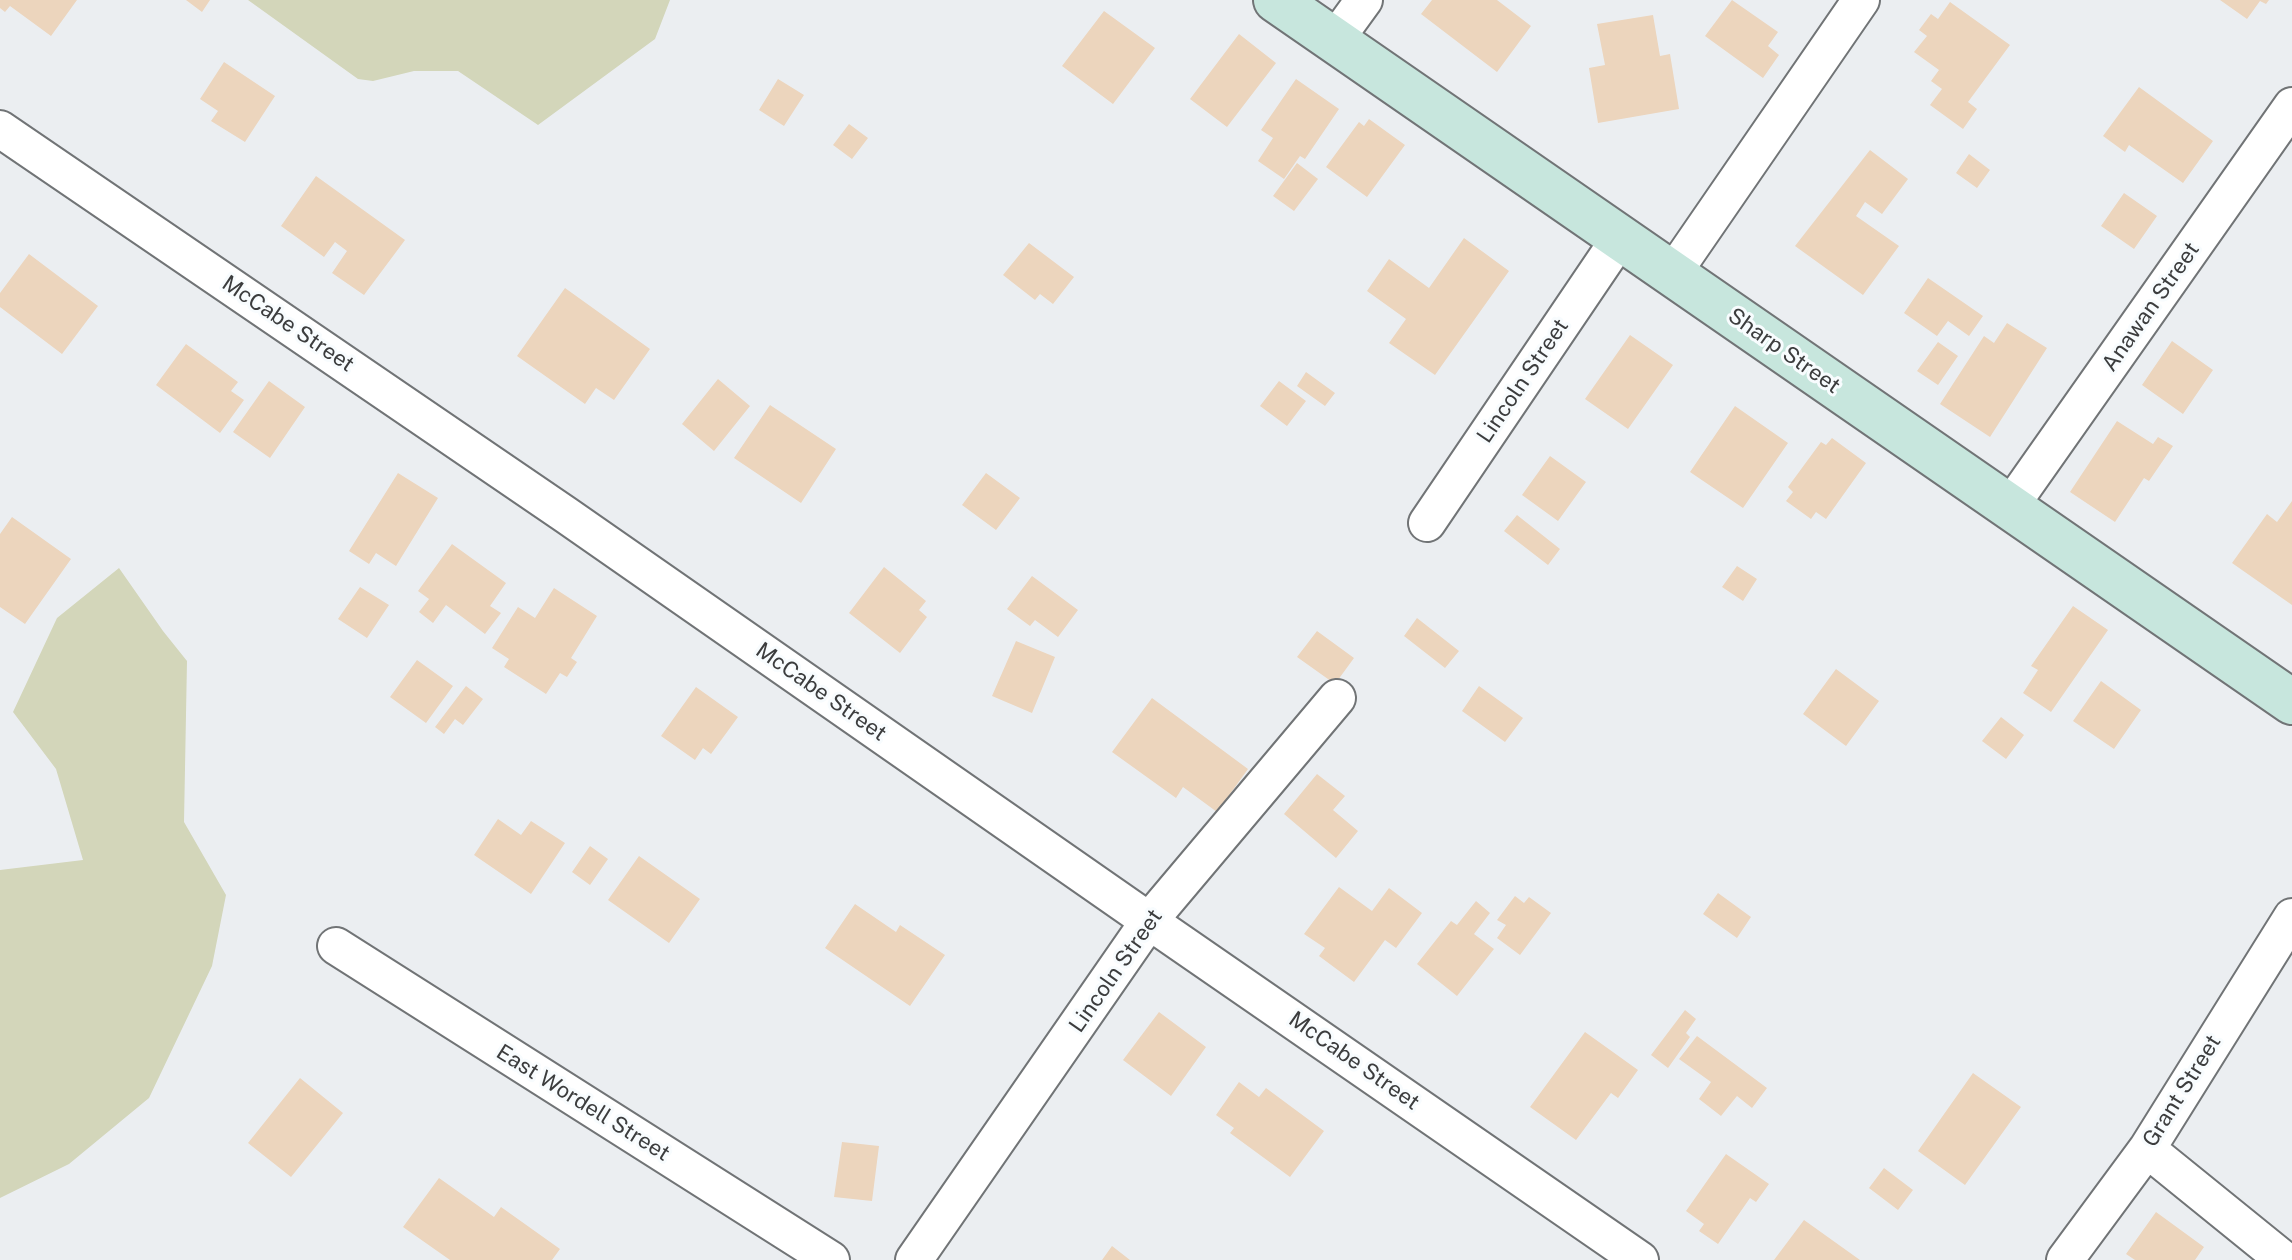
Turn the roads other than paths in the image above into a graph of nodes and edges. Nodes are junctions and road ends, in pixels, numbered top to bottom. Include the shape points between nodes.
1 (1276, 0) edge
2 (1364, 0) edge
3 (1861, 0) edge
4 (1335, 40) junction
5 (2292, 106) edge
6 (0, 129) edge
7 (1620, 238) junction
8 (1673, 273) junction
9 (2009, 508) junction
10 (1427, 523) dead end
11 (1337, 698) dead end
12 (2292, 702) edge
13 (2292, 917) edge
14 (1149, 921) junction
15 (336, 946) dead end
16 (2147, 1149) junction
17 (831, 1260) edge
18 (914, 1260) edge
19 (1640, 1260) edge
20 (2065, 1260) edge
21 (2284, 1260) edge

1 - 4 street, Sharp Street
2 - 4 street
3 - 8 street
4 - 7 street, Sharp Street
5 - 9 street, Anawan Street
6 - 14 street, McCabe Street
7 - 8 street, Sharp Street
7 - 10 street, Lincoln Street
8 - 9 street, Sharp Street
9 - 12 street, Sharp Street
11 - 14 street, Lincoln Street
13 - 16 street, Grant Street
14 - 18 street, Lincoln Street
14 - 19 street, McCabe Street
15 - 17 street, East Wordell Street
16 - 20 street, Grant Street
16 - 21 street

